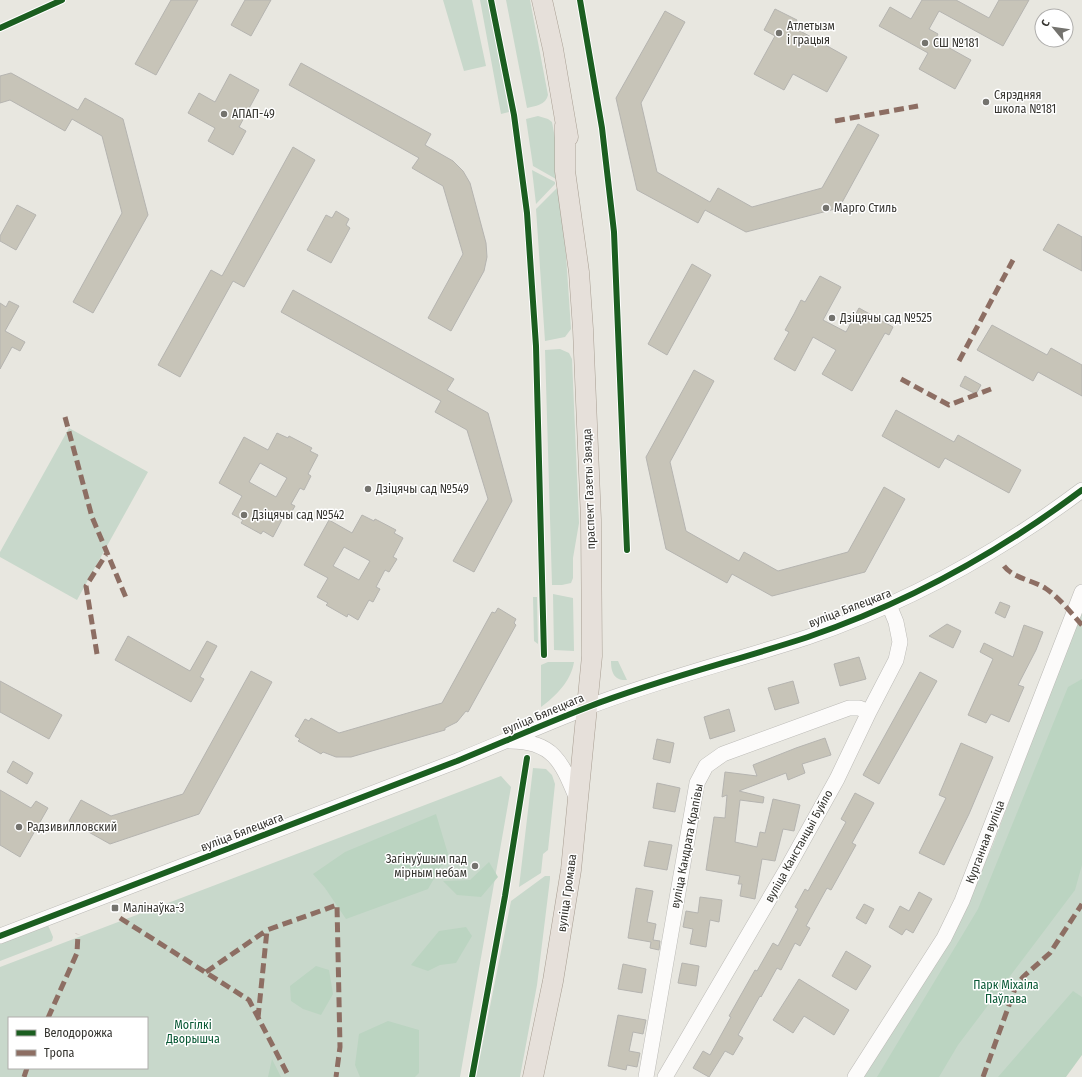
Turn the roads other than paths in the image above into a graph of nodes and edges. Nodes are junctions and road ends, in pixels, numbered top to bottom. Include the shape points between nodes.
1 (542, 0) edge
2 (1082, 490) edge
3 (1082, 592) edge
4 (889, 606) junction
5 (587, 707) junction
6 (869, 712) junction
7 (505, 741) junction
8 (578, 800) junction
9 (0, 936) edge
10 (533, 1077) edge
11 (646, 1077) edge
12 (665, 1077) edge
13 (855, 1077) edge

1 - 5 main road, праспект Газеты Звязда via 579,198 579,272 585,366 592,592 592,656
2 - 4 street, вуліца Бялецкага via 995,550 937,583
3 - 13 street, Курганная вуліца via 962,901 944,938
4 - 5 street, вуліца Бялецкага via 809,636 630,691
4 - 6 street, вуліца Канстанцыі Буйло via 896,622 900,642 896,660
5 - 7 street, вуліца Бялецкага
5 - 8 main road, вуліца Громава
6 - 11 street, вуліца Кандрата Крапівы via 849,708 723,754 706,766 697,783
6 - 12 street, вуліца Канстанцыі Буйло via 837,779 788,867
7 - 8 street via 528,742 542,746 554,754
7 - 9 street, вуліца Бялецкага
8 - 10 main road, вуліца Громава via 564,920

